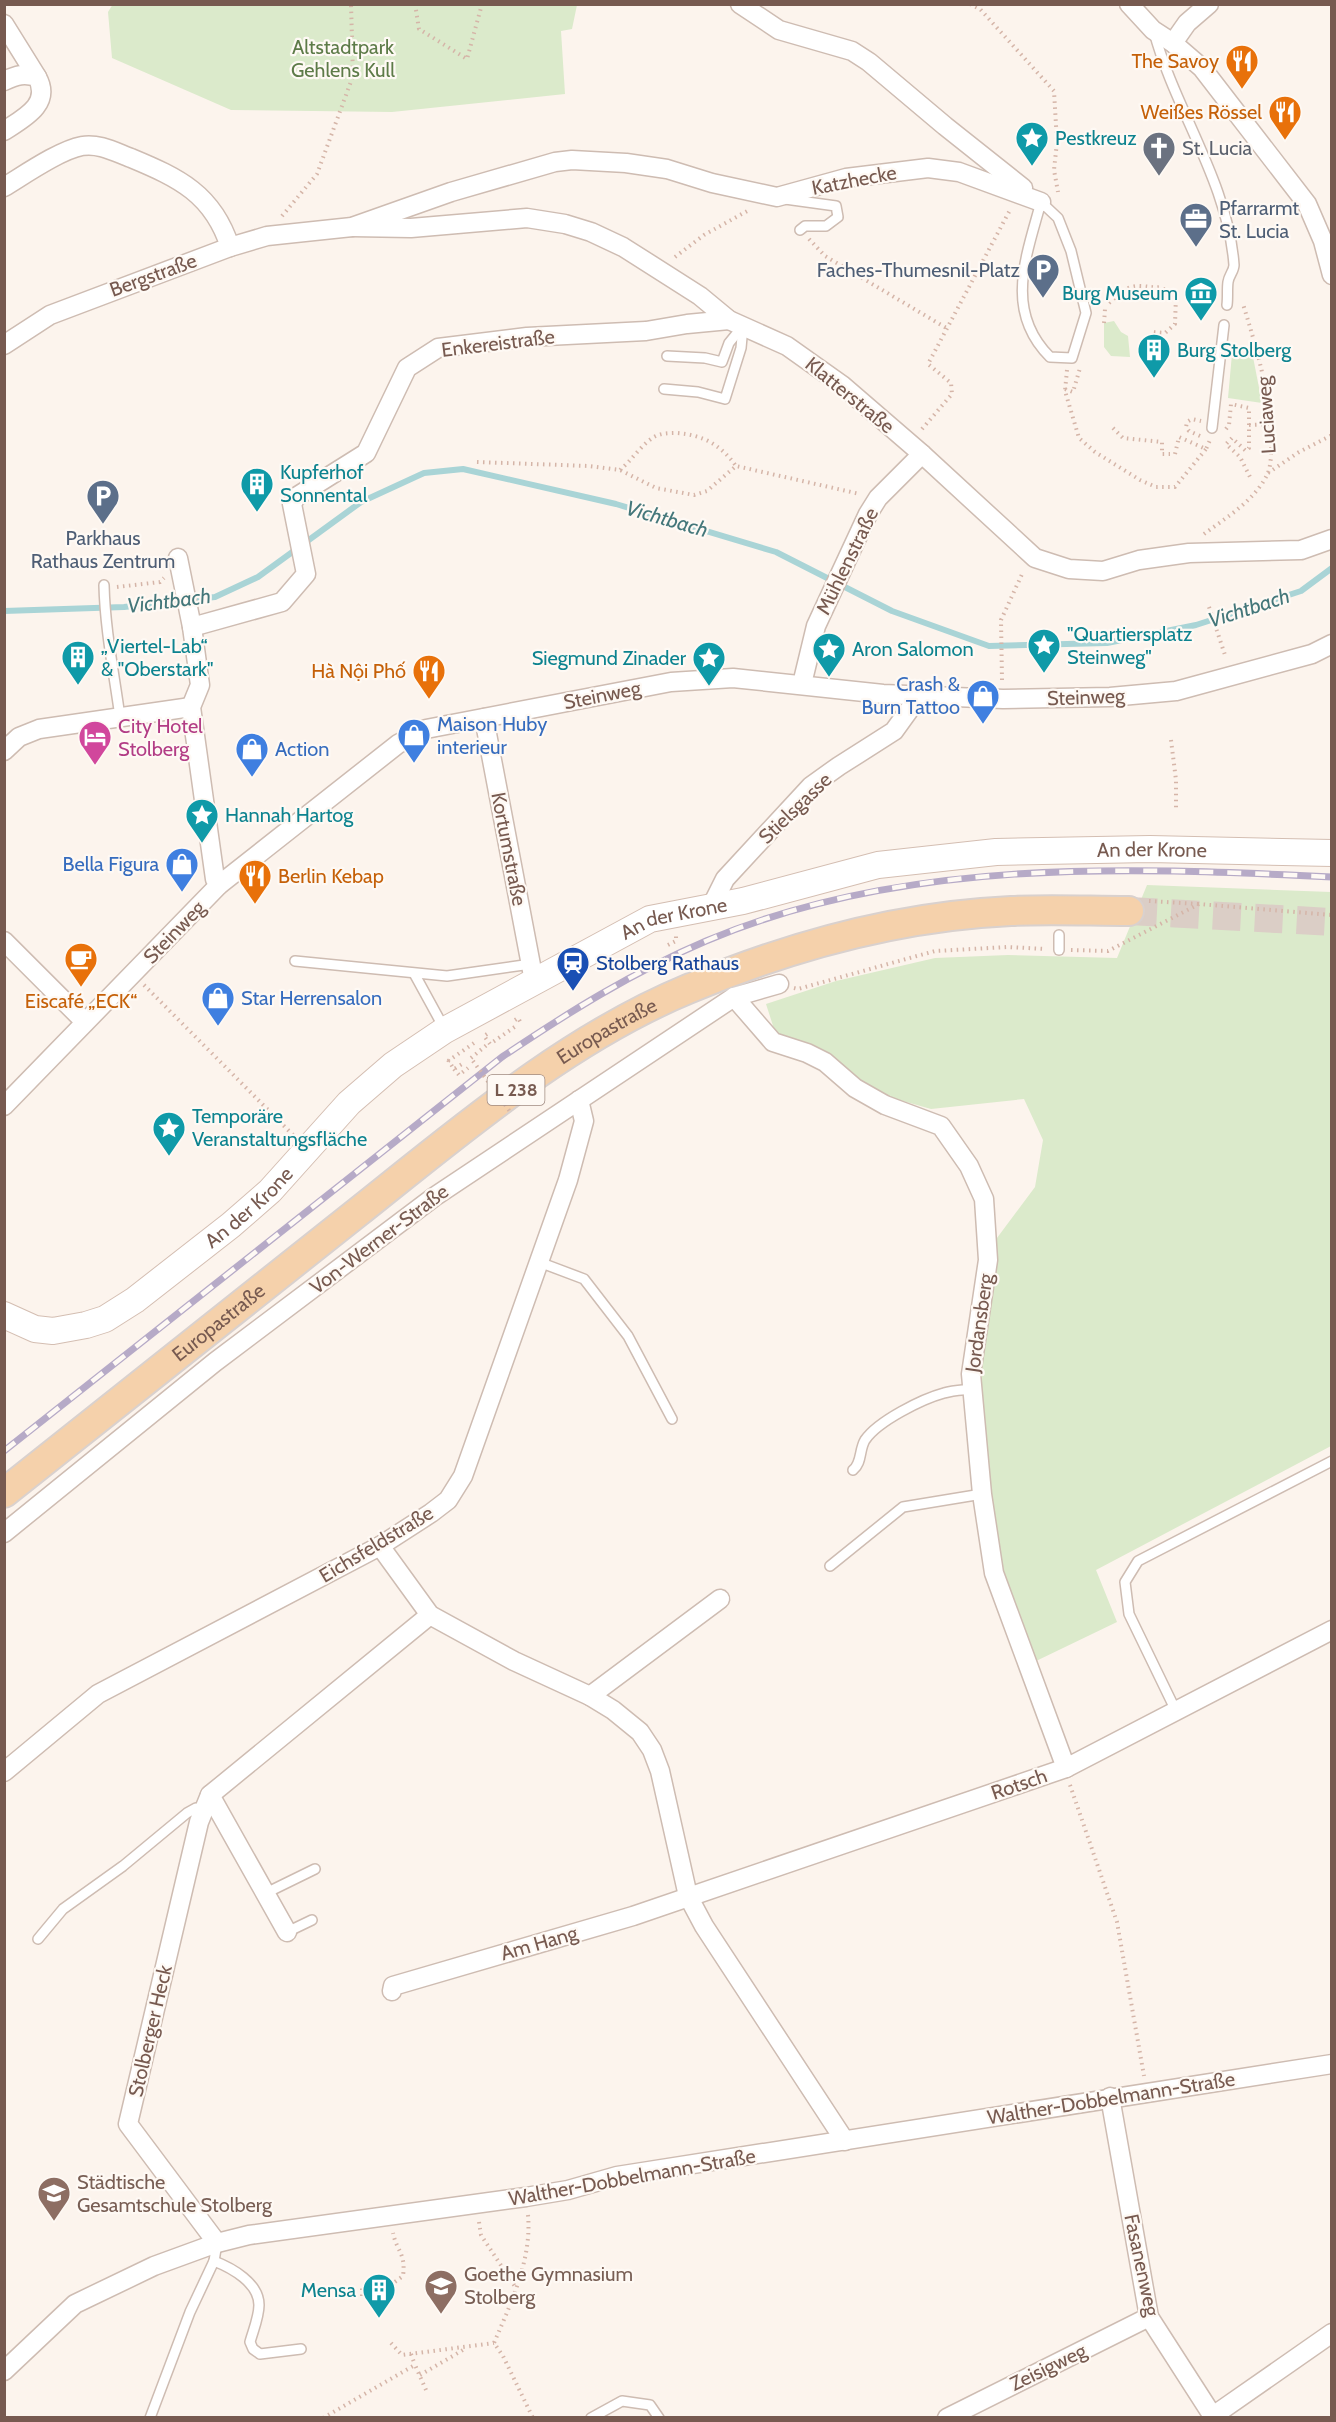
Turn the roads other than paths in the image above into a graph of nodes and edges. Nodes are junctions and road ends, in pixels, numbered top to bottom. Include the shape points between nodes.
1 (740, 4) edge
2 (1129, 4) edge
3 (1209, 4) edge
4 (4, 24) edge
5 (1153, 30) junction
6 (1173, 43) junction
7 (37, 77) junction
8 (4, 81) edge
9 (4, 131) edge
10 (4, 187) edge
11 (777, 197) junction
12 (1041, 202) junction
13 (352, 226) junction
14 (800, 230) road end
15 (311, 231) joint
16 (230, 247) junction
17 (1332, 275) edge
18 (1227, 304) dead end
19 (736, 323) junction
20 (1224, 325) dead end
21 (4, 345) edge
22 (667, 356) dead end
23 (664, 390) dead end
24 (1212, 428) dead end
25 (916, 449) junction
26 (1332, 539) edge
27 (178, 558) dead end
28 (104, 589) road end
29 (191, 622) junction
30 (1332, 644) edge
31 (802, 684) junction
32 (914, 695) junction
33 (191, 707) junction
34 (120, 717) junction
35 (484, 718) junction
36 (4, 752) edge
37 (1332, 853) edge
38 (219, 885) junction
39 (710, 909) junction
40 (1127, 916) tunnel mouth
41 (1059, 935) dead end
42 (4, 941) edge
43 (1059, 950) dead end
44 (295, 961) dead end
45 (533, 973) junction
46 (415, 975) junction
47 (778, 984) dead end
48 (734, 997) junction
49 (85, 1022) junction
50 (445, 1030) junction
51 (579, 1100) junction
52 (4, 1106) edge
53 (539, 1263) junction
54 (4, 1315) edge
55 (972, 1389) junction
56 (672, 1419) dead end
57 (1332, 1461) edge
58 (854, 1470) dead end
59 (4, 1493) edge
60 (982, 1494) junction
61 (4, 1533) edge
62 (380, 1546) junction
63 (830, 1566) dead end
64 (720, 1599) dead end
65 (430, 1615) junction
66 (1332, 1630) edge
67 (590, 1696) junction
68 (1176, 1711) junction
69 (1066, 1768) junction
70 (4, 1772) edge
71 (207, 1802) junction
72 (315, 1869) dead end
73 (266, 1893) junction
74 (688, 1896) junction
75 (312, 1920) dead end
76 (287, 1932) joint
77 (38, 1939) dead end
78 (392, 1991) dead end
79 (1332, 2064) edge
80 (1110, 2097) junction
81 (845, 2141) junction
82 (215, 2252) junction
83 (1149, 2317) junction
84 (1332, 2333) edge
85 (301, 2349) dead end
86 (4, 2371) edge
87 (1214, 2417) edge
88 (150, 2418) edge
89 (591, 2418) edge
90 (659, 2418) edge
91 (947, 2418) edge

1 - 12 street via 779,30 852,51 869,62
2 - 5 street
3 - 6 street via 1187,22
4 - 7 street
5 - 6 street
5 - 18 lane via 1162,65 1198,141 1228,229 1234,268 1228,281
6 - 17 street via 1202,68 1307,204
7 - 8 street via 19,75
7 - 9 street via 41,85 38,107
10 - 16 street via 80,146 104,147 181,181 212,208
11 - 12 street, Katzhecke via 846,178 928,168 959,172
11 - 13 street, Katzhecke via 667,170 572,160 451,192
11 - 14 lane via 836,206 838,217 826,226 805,226
12 - 12 lane via 1022,270 1022,308 1037,344 1050,357 1072,358 1086,313 1071,251 1058,218
13 - 15 street, Katzhecke
13 - 19 street, Klatterstraße via 411,228 526,218 565,224 623,247
15 - 16 street, Bergstraße via 267,236
16 - 21 street, Bergstraße via 72,305
19 - 22 lane via 722,362
19 - 23 lane via 741,348 725,399
19 - 25 street, Klatterstraße via 788,346 842,385
19 - 29 street, Enkereistraße via 527,337 438,348 407,368 366,453 296,497 292,512 306,574 282,602
20 - 24 lane
25 - 26 street, Klatterstraße via 1035,558 1069,569 1103,571 1139,560 1189,553 1301,550
25 - 31 street, Mühlenstraße via 868,514 843,564 812,637
27 - 29 street via 173,580
28 - 34 lane via 105,623
29 - 33 street via 200,685
30 - 32 street, Steinweg via 1312,654 1176,691 1003,699
31 - 32 street, Steinweg
31 - 35 street, Steinweg via 733,678 670,682
32 - 39 street, Stielsgasse via 912,706 894,731 811,786 725,879
33 - 34 street
33 - 38 street via 215,879
34 - 36 street via 28,732
35 - 38 street, Steinweg via 426,729 398,744
35 - 45 street, Kortumstraße
37 - 39 street, An der Krone via 1150,849 996,852 878,866
38 - 49 street, Steinweg
39 - 45 street, An der Krone via 650,919
40 - 59 main road, Europastraße / L 238 via 1010,911 869,930 787,952 686,989 614,1025 464,1127
41 - 43 lane
42 - 49 street
44 - 46 lane
45 - 46 lane
45 - 50 street, An der Krone
46 - 50 lane
47 - 48 street, Von-Werner-Straße
48 - 51 street, Von-Werner-Straße
48 - 55 street, Jordansberg via 773,1042 807,1053 875,1099 941,1126 958,1146 984,1199 988,1260
49 - 52 street, Steinweg
50 - 54 street, An der Krone via 393,1065 349,1103 270,1191 135,1300 105,1318 53,1331 35,1329
51 - 53 street, Eichsfeldstraße via 584,1121
51 - 61 street, Von-Werner-Straße via 434,1197 323,1279
53 - 56 lane via 584,1279 628,1336
53 - 62 street, Eichsfeldstraße via 457,1488 431,1513
55 - 58 lane via 946,1392 923,1401 875,1430 865,1441
55 - 60 street, Jordansberg
57 - 68 lane via 1138,1561 1125,1582 1129,1614
60 - 63 lane via 903,1508
60 - 69 street, Jordansberg via 994,1573
62 - 65 street
62 - 70 street, Eichsfeldstraße via 98,1694
64 - 67 street
65 - 67 street via 514,1661
65 - 71 street
66 - 68 street, Rotsch
67 - 74 street via 640,1732 652,1750
68 - 69 street, Rotsch
69 - 74 street, Rotsch
71 - 73 street
71 - 77 lane via 187,1813 63,1909
71 - 82 street, Stolberger Heck via 199,1822 128,2124
72 - 73 lane
73 - 76 street
74 - 78 street, Am Hang via 633,1916 393,1986
74 - 81 street
75 - 76 lane
79 - 80 street, Walther-Dobbelmann-Straße
80 - 81 street, Walther-Dobbelmann-Straße
80 - 83 street, Fasanenweg
81 - 82 street, Walther-Dobbelmann-Straße via 617,2176 526,2197 249,2235
82 - 85 lane via 259,2297 260,2308 250,2342 253,2349 260,2354
82 - 86 street, Walther-Dobbelmann-Straße via 154,2266 75,2304
82 - 88 lane
83 - 87 street, Fasanenweg
83 - 91 street, Zeisigweg
84 - 87 street
89 - 90 lane via 622,2401 650,2405

